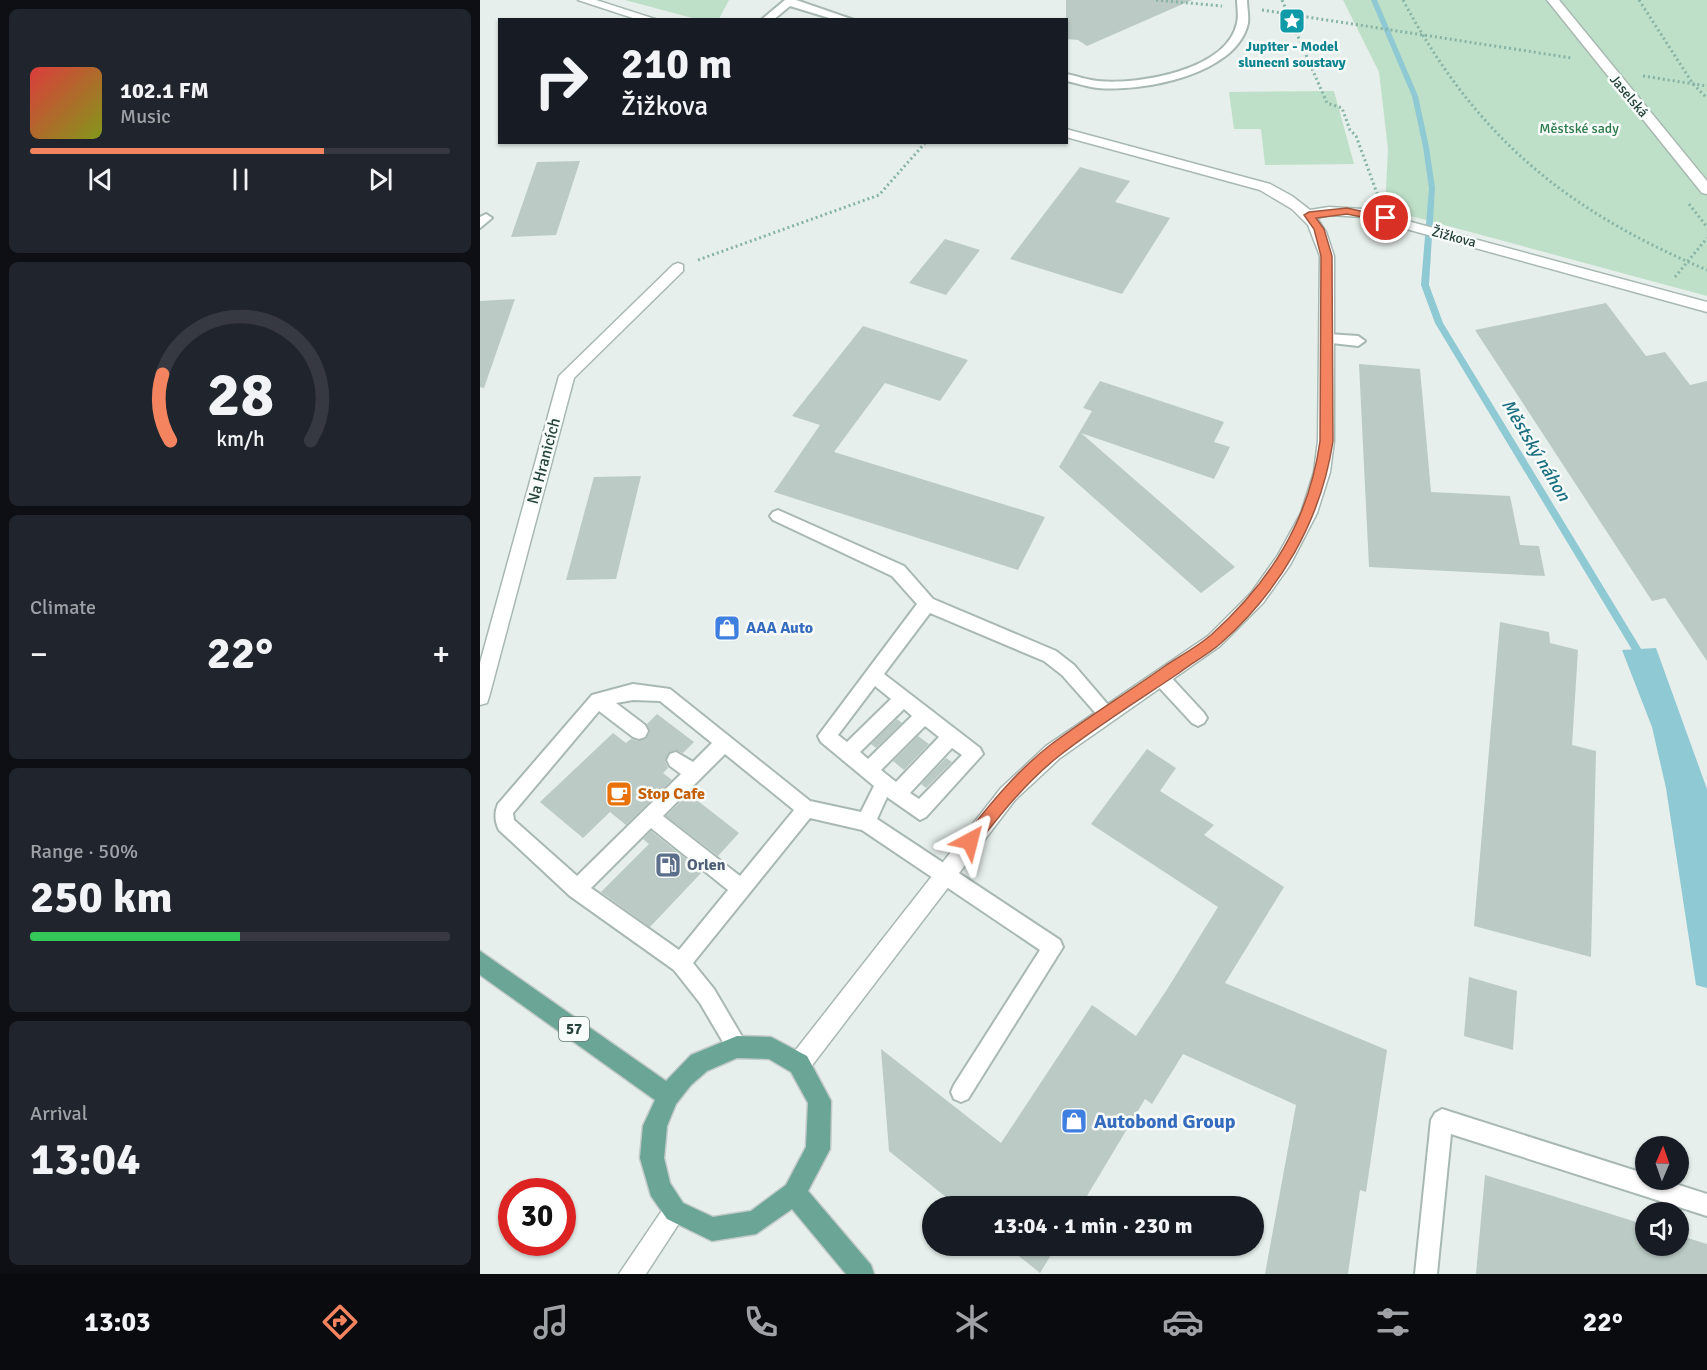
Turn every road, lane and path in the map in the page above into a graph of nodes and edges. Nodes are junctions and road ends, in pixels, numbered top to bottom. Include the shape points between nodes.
1 (585, 0) edge
2 (1156, 0) edge
3 (1211, 0) edge
4 (1282, 0) edge
5 (1403, 0) edge
6 (1553, 0) edge
7 (1639, 0) edge
8 (790, 2) edge
9 (1243, 4) edge
10 (1212, 5) junction
11 (1285, 12) junction
12 (646, 18) edge
13 (769, 18) edge
14 (842, 18) edge
15 (1420, 36) junction
16 (1601, 62) junction
17 (1068, 77) edge
18 (1693, 84) junction
19 (1707, 86) edge
20 (1707, 98) edge
21 (1068, 134) edge
22 (924, 144) edge
23 (1707, 190) edge
24 (1309, 215) junction
25 (1386, 218) junction
26 (1707, 238) edge
27 (1686, 262) junction
28 (678, 268) joint
29 (1707, 270) edge
30 (1673, 280) dead end
31 (1707, 307) edge
32 (1328, 339) junction
33 (1358, 341) dead end
34 (778, 516) dead end
35 (927, 604) junction
36 (873, 675) junction
37 (1161, 678) junction
38 (480, 697) edge
39 (903, 699) junction
40 (598, 700) junction
41 (1106, 713) junction
42 (924, 715) junction
43 (1198, 718) dead end
44 (639, 731) dead end
45 (951, 736) junction
46 (724, 742) junction
47 (847, 753) junction
48 (676, 760) dead end
49 (868, 771) junction
50 (694, 773) junction
51 (890, 789) junction
52 (806, 809) junction
53 (650, 816) junction
54 (866, 822) junction
55 (945, 873) junction
56 (577, 889) junction
57 (741, 889) junction
58 (480, 962) edge
59 (681, 963) junction
60 (737, 1047) junction
61 (799, 1064) junction
62 (961, 1092) dead end
63 (668, 1096) junction
64 (794, 1193) junction
65 (1707, 1205) edge
66 (675, 1211) junction
67 (631, 1274) edge
68 (862, 1274) edge
69 (1426, 1274) edge

1 - 12 street
2 - 10 path
3 - 10 path
4 - 11 path
5 - 15 path
6 - 16 street, Jaselská
7 - 18 path
8 - 13 lane
8 - 14 lane
9 - 10 path
9 - 17 lane via 1236,41 1204,66 1155,83 1102,85
11 - 15 path
11 - 25 path via 1327,103 1342,108 1356,136
15 - 16 path
15 - 27 path via 1463,98 1563,194 1609,224
16 - 18 path via 1644,76
16 - 23 street, Jaselská
18 - 19 path
18 - 20 path
21 - 24 street via 1265,187 1287,197
22 - 28 path via 879,195
24 - 25 street, Žižkova via 1347,211
24 - 32 street via 1322,235 1327,256
25 - 31 street, Žižkova
26 - 27 path
27 - 29 path
27 - 30 path
28 - 38 street, Na Hranicích via 567,376
32 - 33 lane
32 - 37 street via 1326,441 1322,472 1309,513 1284,560 1257,598 1214,641
34 - 35 lane via 898,571
35 - 36 lane
35 - 41 lane via 1050,656 1068,670
36 - 39 lane
36 - 47 lane via 827,736
37 - 41 street
37 - 43 lane
39 - 42 lane
39 - 47 lane
40 - 44 lane
40 - 46 lane via 633,692 664,694
40 - 56 lane via 504,810 505,824
41 - 55 street via 1053,752 1008,794
42 - 45 lane
42 - 49 lane
45 - 51 lane
45 - 51 lane via 975,754 921,811
46 - 50 lane
46 - 52 lane
47 - 49 lane
48 - 50 lane
49 - 51 lane
50 - 53 lane
51 - 54 lane
52 - 54 lane
52 - 57 lane
53 - 56 lane
53 - 57 lane
54 - 55 lane
55 - 61 street
55 - 62 lane via 1053,947
56 - 59 lane
57 - 59 lane
58 - 63 main road, 57
59 - 60 lane via 707,996
60 - 61 main road via 771,1048
60 - 63 main road via 699,1063
61 - 64 main road via 819,1101 818,1149
63 - 66 main road via 656,1126 652,1158 658,1188
64 - 66 main road via 756,1222 712,1228
64 - 68 main road
65 - 69 lane via 1442,1120
66 - 67 street

